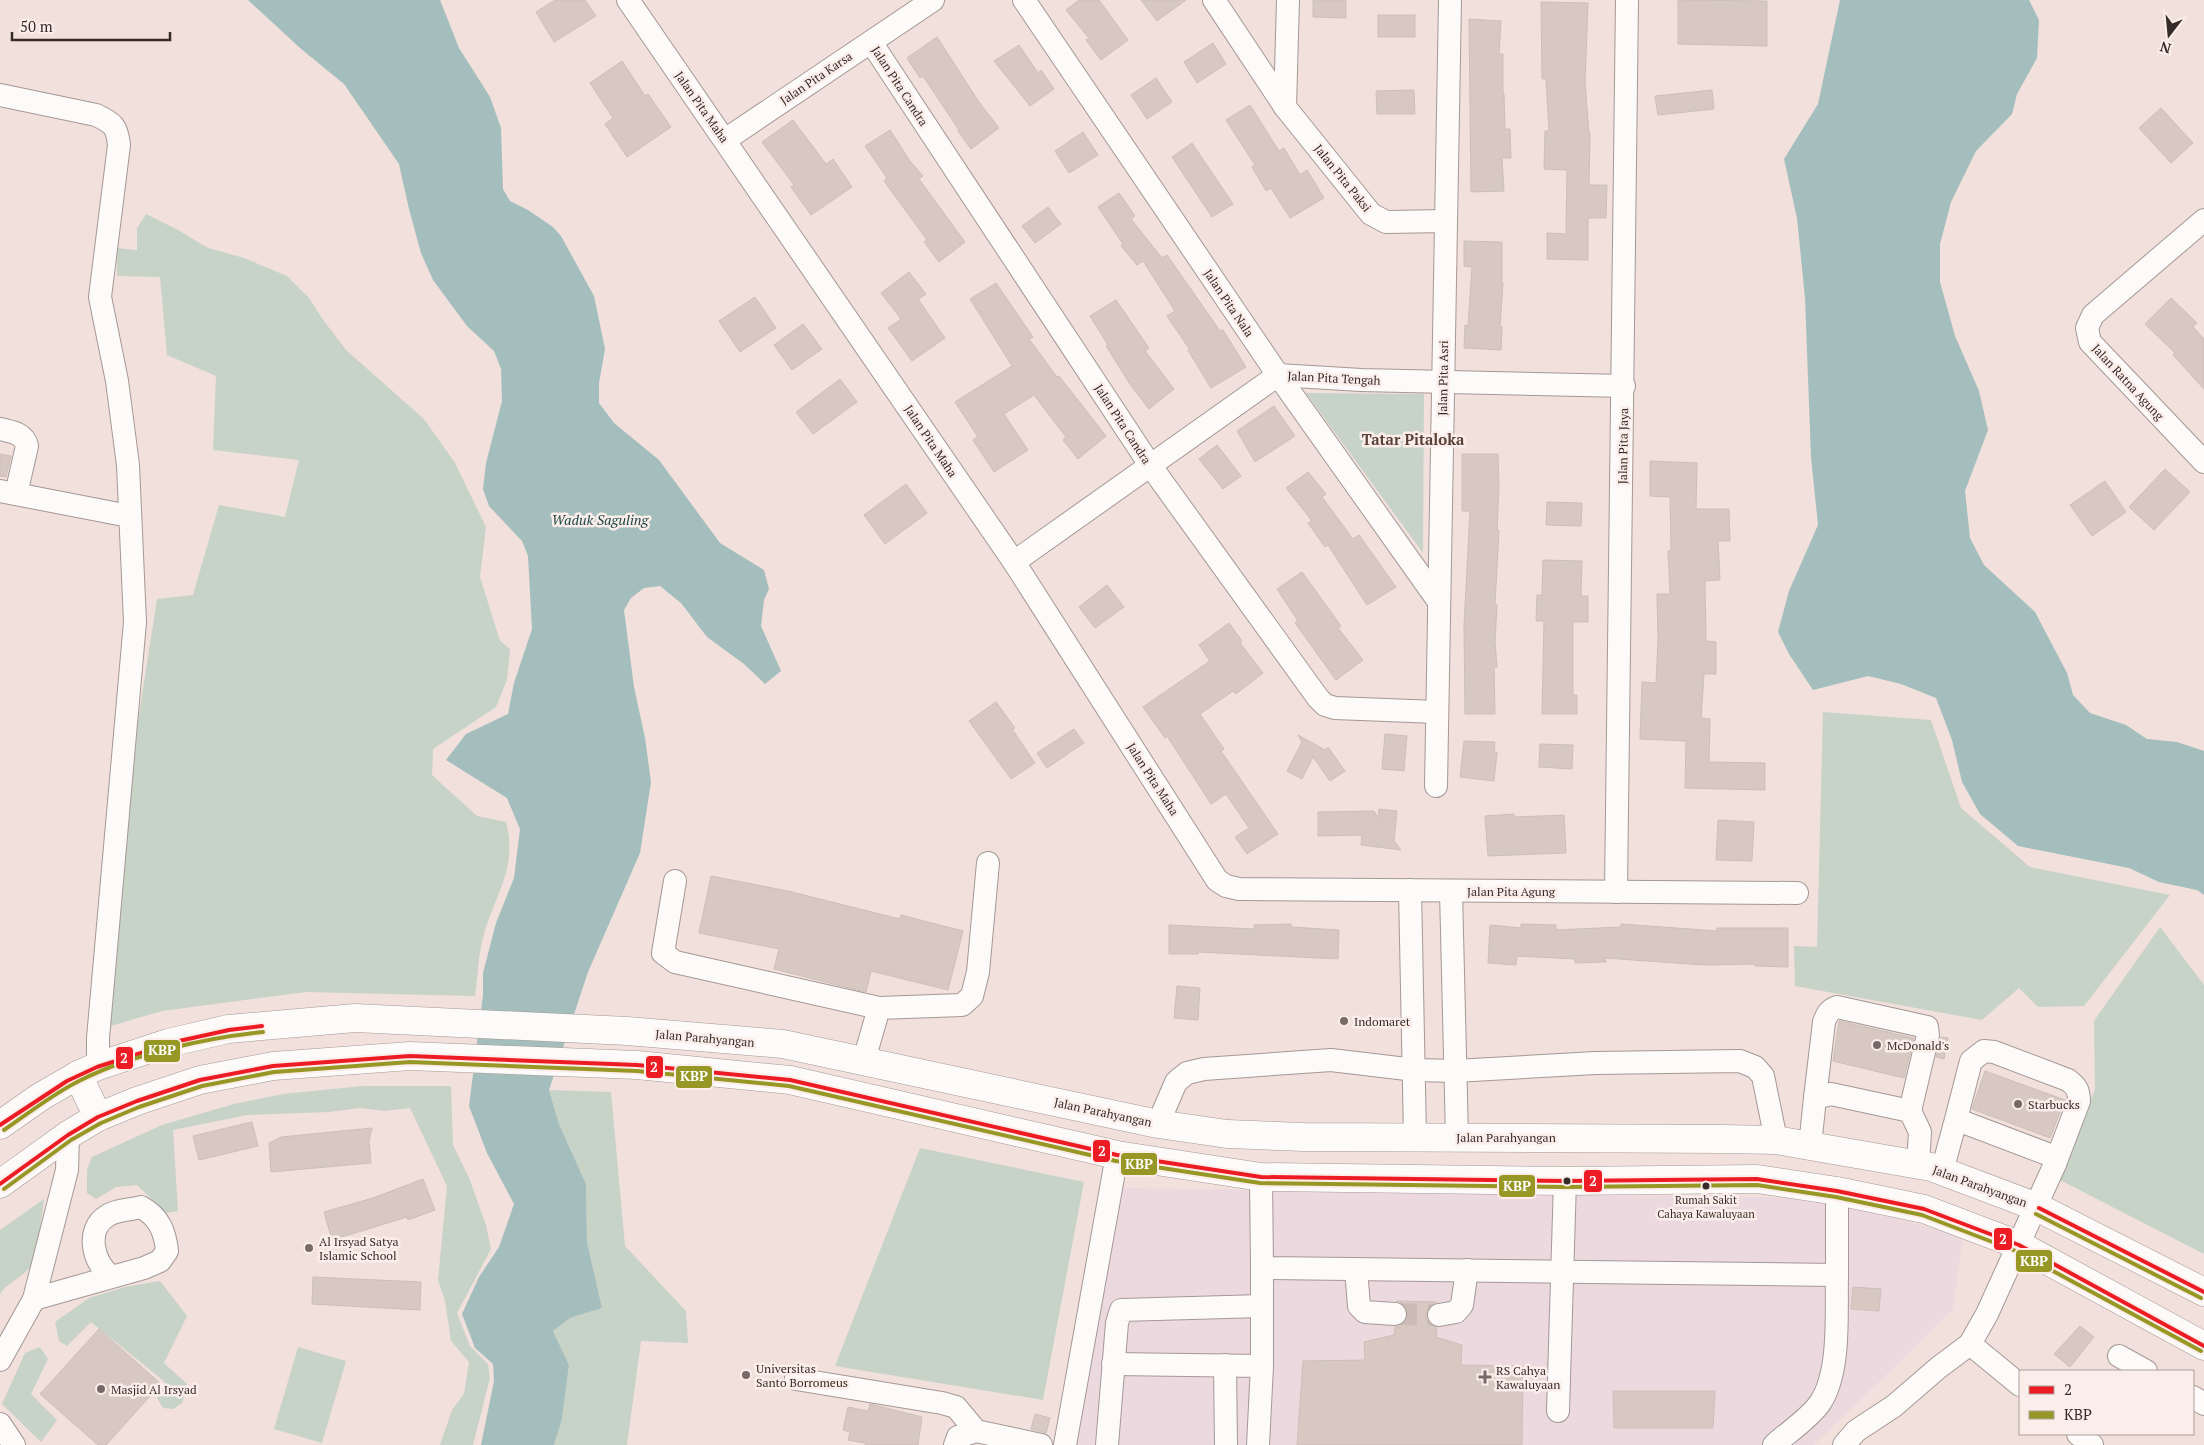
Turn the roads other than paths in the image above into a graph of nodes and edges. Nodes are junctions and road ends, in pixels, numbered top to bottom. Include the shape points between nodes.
1 (628, 0) edge
2 (932, 0) edge
3 (1024, 0) edge
4 (1214, 0) edge
5 (1288, 0) edge
6 (1450, 0) edge
7 (1627, 0) edge
8 (871, 42) junction
9 (0, 95) edge
10 (1285, 106) junction
11 (725, 140) junction
12 (2204, 220) edge
13 (1446, 221) junction
14 (1278, 374) junction
15 (1443, 382) junction
16 (1624, 386) junction
17 (0, 429) edge
18 (2204, 462) edge
19 (1150, 466) junction
20 (8, 492) edge
21 (129, 516) junction
22 (1014, 562) junction
23 (1439, 602) junction
24 (1437, 712) junction
25 (1436, 786) dead end
26 (988, 863) dead end
27 (676, 881) dead end
28 (1226, 886) joint
29 (1410, 890) junction
30 (1451, 891) junction
31 (1616, 892) junction
32 (1797, 893) dead end
33 (880, 1008) junction
34 (864, 1060) junction
35 (1415, 1070) junction
36 (88, 1071) junction
37 (1455, 1071) junction
38 (1816, 1094) junction
39 (1050, 1101) junction
40 (1910, 1111) junction
41 (98, 1117) junction
42 (1158, 1124) junction
43 (0, 1126) edge
44 (1954, 1126) junction
45 (68, 1135) junction
46 (1040, 1136) junction
47 (1416, 1136) junction
48 (1457, 1136) junction
49 (1776, 1140) junction
50 (1810, 1146) junction
51 (1117, 1155) junction
52 (2055, 1164) junction
53 (1930, 1168) junction
54 (1260, 1177) junction
55 (1565, 1181) junction
56 (0, 1184) edge
57 (1837, 1191) junction
58 (2037, 1207) junction
59 (2019, 1245) junction
60 (1262, 1268) junction
61 (1356, 1269) junction
62 (1467, 1270) junction
63 (1563, 1270) junction
64 (1837, 1275) junction
65 (111, 1276) dead end
66 (2204, 1292) edge
67 (34, 1299) junction
68 (1262, 1306) junction
69 (1395, 1314) tunnel mouth
70 (1439, 1315) tunnel mouth
71 (1970, 1344) junction
72 (2204, 1346) edge
73 (2119, 1356) dead end
74 (0, 1360) edge
75 (1113, 1364) junction
76 (1225, 1365) junction
77 (1262, 1366) junction
78 (2144, 1370) edge
79 (796, 1379) dead end
80 (2019, 1384) edge
81 (1558, 1411) dead end
82 (0, 1424) edge
83 (976, 1431) junction
84 (2079, 1435) edge
85 (14, 1445) edge
86 (955, 1445) edge
87 (1041, 1445) edge
88 (1065, 1445) edge
89 (1107, 1445) edge
90 (1226, 1445) edge
91 (1258, 1445) edge
92 (1774, 1445) edge
93 (1844, 1445) edge
94 (2092, 1445) edge

1 - 11 street, Jalan Pita Maha
2 - 8 street, Jalan Pita Karsa
3 - 14 street, Jalan Pita Nala
4 - 10 street, Jalan Pita Paksi
5 - 10 street
6 - 13 street, Jalan Pita Asri
7 - 16 street, Jalan Pita Jaya
8 - 11 street, Jalan Pita Karsa
8 - 19 street, Jalan Pita Candra
9 - 21 street via 96,115 118,130 120,145 100,297 117,381 128,465
10 - 13 street, Jalan Pita Paksi via 1371,214 1386,222
11 - 22 street, Jalan Pita Maha
12 - 18 street, Jalan Ratna Agung via 2093,315 2087,328 2090,342
13 - 15 street, Jalan Pita Asri
14 - 15 street, Jalan Pita Tengah
14 - 19 street, Jalan Pita Tengah
14 - 23 street, Jalan Pita Nala
15 - 16 street, Jalan Pita Tengah
15 - 23 street, Jalan Pita Asri
16 - 31 street, Jalan Pita Jaya
17 - 20 street via 20,435 27,446
19 - 22 street, Jalan Pita Tengah
19 - 24 street, Jalan Pita Candra via 1326,705
20 - 21 street
21 - 36 street via 135,622 98,1038
22 - 28 street, Jalan Pita Maha via 1217,880
23 - 24 street, Jalan Pita Asri
24 - 25 street, Jalan Pita Asri
26 - 33 street via 978,972 972,996 962,1005
27 - 33 street via 663,952 675,962
28 - 29 street, Jalan Pita Agung via 1239,889
29 - 30 street, Jalan Pita Agung
29 - 35 street
30 - 31 street, Jalan Pita Agung
30 - 37 street
31 - 32 street, Jalan Pita Agung
33 - 34 street
34 - 36 main road, Jalan Parahyangan via 783,1044 627,1031 355,1018 228,1029 168,1043
34 - 39 main road, Jalan Parahyangan
35 - 37 street
35 - 42 street via 1331,1060 1204,1069 1187,1073 1176,1082
35 - 47 street
36 - 41 main road
36 - 43 main road, Jalan Parahyangan via 40,1097
37 - 48 street
37 - 49 street via 1596,1063 1740,1061 1755,1067 1763,1076
38 - 40 street via 1831,1094
38 - 40 street via 1824,1022 1830,1009 1837,1007 1927,1027 1928,1035
38 - 50 street
39 - 42 main road, Jalan Parahyangan
39 - 46 main road
40 - 53 street
41 - 45 main road
41 - 46 main road via 137,1100 200,1080 274,1066 410,1056 637,1065 790,1080
42 - 47 main road, Jalan Parahyangan via 1227,1134
44 - 52 street via 1963,1122 2050,1155
44 - 52 street via 1971,1061 1984,1050 1994,1052 2076,1085 2079,1101
44 - 53 street
45 - 56 main road
45 - 67 street via 67,1170
46 - 51 main road
47 - 48 main road, Jalan Parahyangan
48 - 49 main road, Jalan Parahyangan
49 - 50 main road, Jalan Parahyangan
50 - 53 main road, Jalan Parahyangan
51 - 54 main road
51 - 88 street
52 - 58 street
53 - 58 main road, Jalan Parahyangan
54 - 55 main road
54 - 60 street
55 - 57 main road via 1757,1180
55 - 63 street
57 - 59 main road via 1924,1209
57 - 64 street
58 - 59 street
58 - 66 main road, Jalan Parahyangan
59 - 71 street
59 - 72 main road
60 - 61 street
60 - 68 street
61 - 62 street
61 - 69 street via 1359,1306 1365,1312
62 - 63 street
62 - 70 street via 1462,1306 1456,1312
63 - 64 street
63 - 81 street
64 - 92 street via 1834,1365 1829,1386 1819,1404
65 - 67 street
67 - 74 street
68 - 75 street via 1120,1310
68 - 77 street
71 - 80 street
71 - 93 street via 1894,1406 1856,1432
73 - 78 street
75 - 76 street
75 - 89 street
76 - 77 street
76 - 90 street
77 - 91 street
79 - 83 street via 948,1404 956,1408
82 - 85 street
83 - 86 street via 958,1437
83 - 87 street
84 - 94 street

